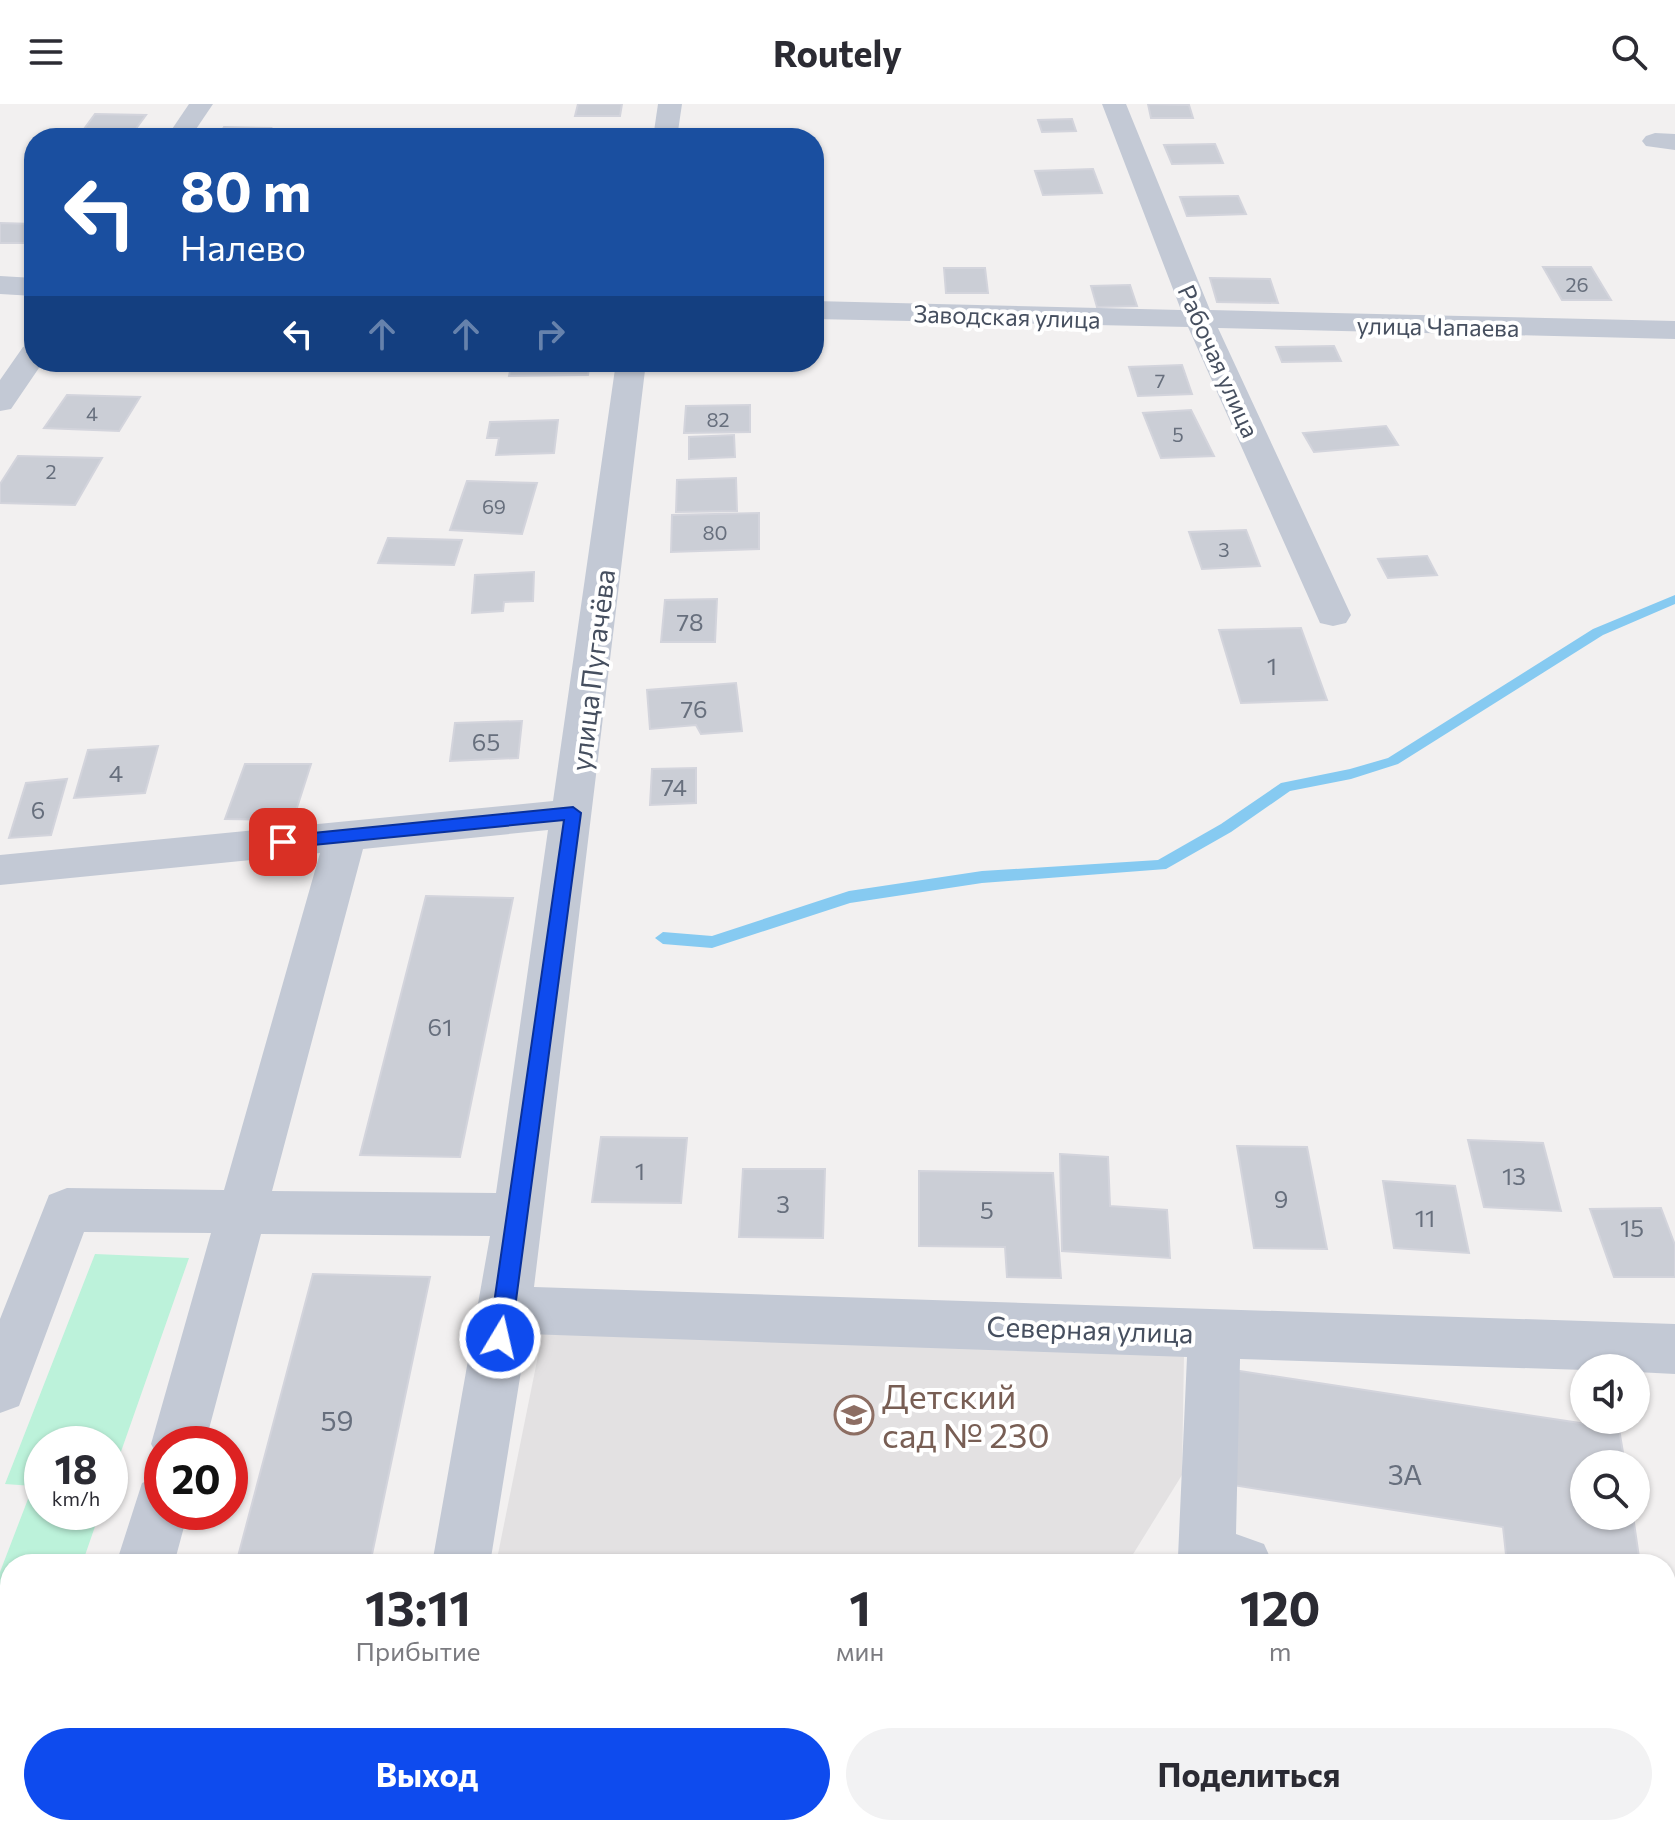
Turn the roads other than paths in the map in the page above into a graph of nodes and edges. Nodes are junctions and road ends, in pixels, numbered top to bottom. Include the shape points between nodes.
1 (201, 104) edge
2 (670, 104) edge
3 (1114, 104) edge
4 (185, 128) edge
5 (666, 128) edge
6 (0, 285) edge
7 (24, 286) edge
8 (824, 310) edge
9 (1200, 321) junction
10 (1675, 330) edge
11 (24, 367) edge
12 (630, 372) edge
13 (0, 402) edge
14 (1333, 615) dead end
15 (573, 813) junction
16 (346, 835) junction
17 (0, 870) edge
18 (242, 1212) junction
19 (518, 1215) junction
20 (505, 1310) junction
21 (1214, 1333) junction
22 (1675, 1349) edge
23 (0, 1388) edge
24 (183, 1426) edge
25 (154, 1530) edge
26 (148, 1554) edge
27 (463, 1554) edge
28 (1218, 1554) edge

1 - 4 street
2 - 5 street
3 - 9 street, Рабочая улица
6 - 7 street
8 - 9 street, Заводская улица
9 - 10 street, улица Чапаева
9 - 14 street, Рабочая улица
11 - 13 street
12 - 15 street, улица Пугачёва
15 - 16 street
15 - 19 street, улица Пугачёва
16 - 17 street
16 - 18 street
18 - 19 street
18 - 23 street via 67,1210
18 - 24 street
19 - 20 street, улица Пугачёва
20 - 21 street, Северная улица
20 - 27 street, улица Пугачёва
21 - 22 street, Северная улица
21 - 28 street
25 - 26 street

